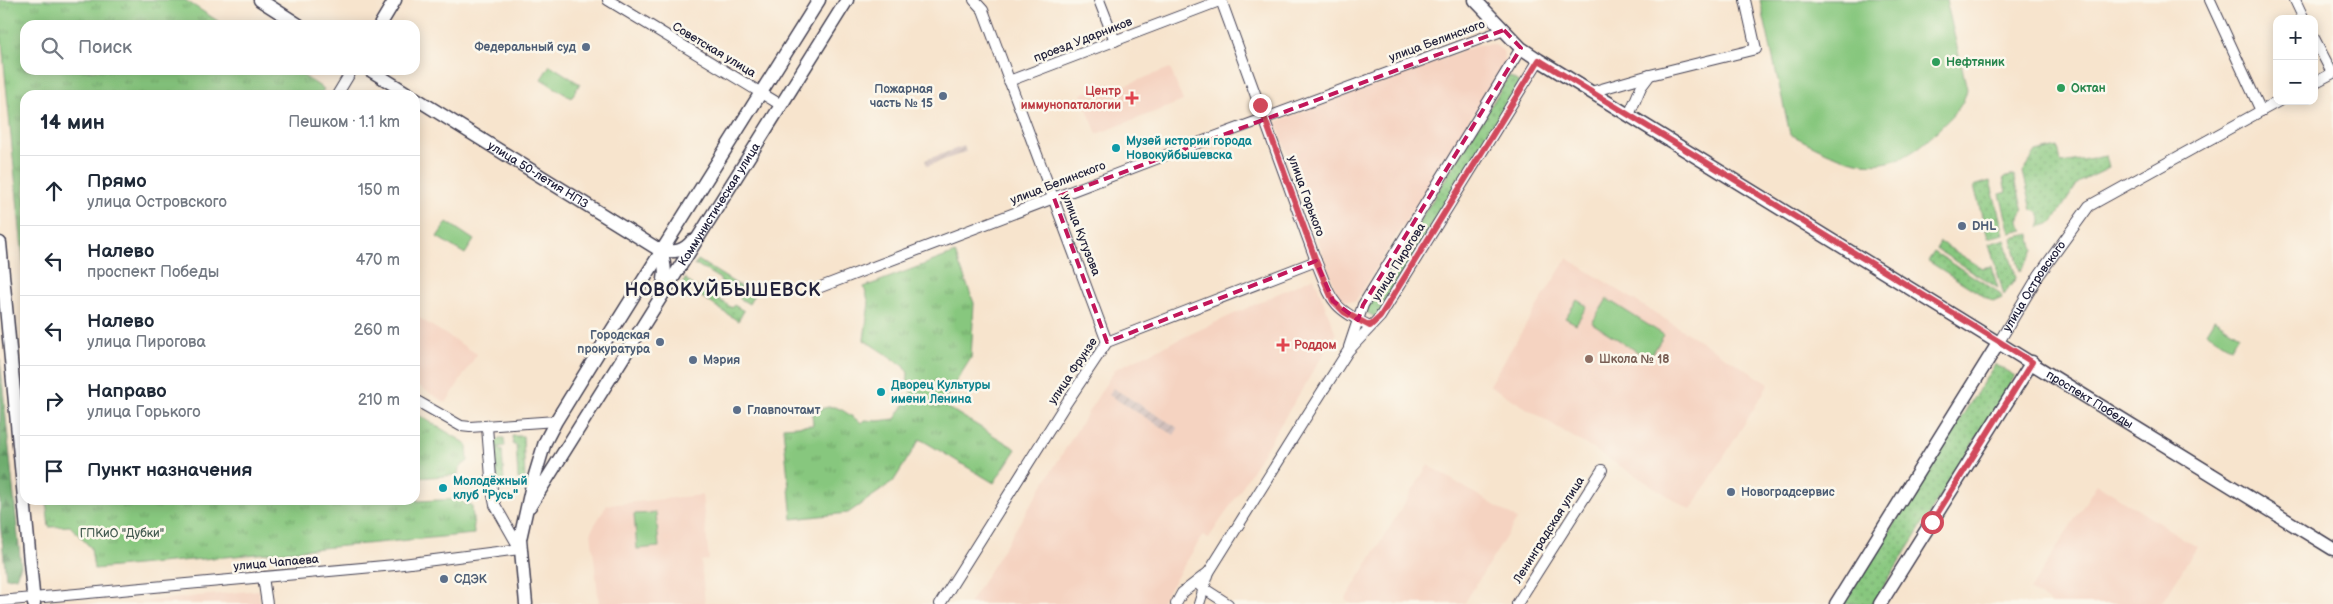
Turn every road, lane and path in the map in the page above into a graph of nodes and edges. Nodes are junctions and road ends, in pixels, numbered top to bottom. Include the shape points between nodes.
1 (260, 0) edge
2 (395, 0) edge
3 (608, 0) edge
4 (819, 0) edge
5 (847, 0) edge
6 (1099, 0) edge
7 (1221, 0) edge
8 (1475, 0) edge
9 (1745, 0) edge
10 (2210, 0) edge
11 (2295, 0) edge
12 (977, 1) edge
13 (2302, 15) edge
14 (291, 20) edge
15 (383, 20) edge
16 (1504, 30) junction
17 (1115, 41) junction
18 (2318, 45) edge
19 (1522, 48) junction
20 (1539, 60) junction
21 (2333, 73) edge
22 (349, 75) edge
23 (378, 75) edge
24 (1650, 75) junction
25 (1009, 81) junction
26 (2318, 81) edge
27 (340, 90) edge
28 (402, 90) edge
29 (760, 92) junction
30 (1591, 92) junction
31 (420, 101) edge
32 (781, 105) junction
33 (2273, 105) edge
34 (2261, 112) junction
35 (1629, 115) junction
36 (1264, 118) junction
37 (1054, 198) junction
38 (709, 221) junction
39 (0, 243) edge
40 (661, 251) junction
41 (1316, 261) junction
42 (818, 288) dead end
43 (653, 311) junction
44 (1358, 320) junction
45 (1370, 326) junction
46 (1107, 342) junction
47 (2000, 342) junction
48 (1348, 351) junction
49 (2032, 362) junction
50 (420, 403) edge
51 (556, 421) junction
52 (487, 427) junction
53 (577, 431) junction
54 (20, 460) edge
55 (1602, 470) dead end
56 (24, 505) edge
57 (527, 510) junction
58 (520, 548) junction
59 (2333, 549) edge
60 (1209, 572) junction
61 (263, 577) junction
62 (1194, 583) junction
63 (1205, 589) junction
64 (0, 601) edge
65 (33, 601) edge
66 (267, 604) edge
67 (526, 604) edge
68 (940, 604) edge
69 (1176, 604) edge
70 (1199, 604) edge
71 (1228, 604) edge
72 (1518, 604) edge
73 (1836, 604) edge
74 (1880, 604) edge

1 - 14 main road
2 - 15 main road
3 - 29 street, Советская улица
4 - 29 main road, Коммунистическая улица
5 - 32 main road, Коммунистическая улица
6 - 17 street
7 - 17 street, проезд Ударников
7 - 36 street, улица Горького
8 - 16 main road, проспект Победы
9 - 24 street via 1756,49
10 - 34 street
11 - 13 street
12 - 25 street, улица Кутузова
16 - 19 main road, проспект Победы
16 - 36 street, улица Белинского
17 - 25 street, проезд Ударников
18 - 21 street
19 - 20 main road, проспект Победы
19 - 44 street, улица Пирогова via 1363,304
20 - 30 main road, проспект Победы
20 - 45 street, улица Пирогова via 1380,317
21 - 26 street
22 - 27 street
23 - 28 main road
24 - 30 street
24 - 35 street
25 - 37 street, улица Кутузова
29 - 32 street, Советская улица
29 - 40 main road, Коммунистическая улица
30 - 35 main road, проспект Победы
31 - 40 main road, улица 50-летия НПЗ
32 - 38 main road, Коммунистическая улица
33 - 34 street, улица Островского
34 - 47 street, улица Островского via 2089,206 2039,275
35 - 47 main road, проспект Победы
36 - 37 street, улица Белинского
36 - 41 street, улица Горького
37 - 42 street, улица Белинского
37 - 46 street, улица Кутузова
38 - 40 main road via 687,248 676,252
38 - 43 main road, Коммунистическая улица
39 - 54 main road
40 - 43 main road via 665,266 664,282
40 - 51 main road, Коммунистическая улица
41 - 44 street, улица Горького via 1333,301
41 - 46 street, улица Фрунзе
43 - 53 main road, Коммунистическая улица
44 - 45 street, улица Горького
44 - 48 street, улица Пирогова
45 - 48 street, улица Пирогова
46 - 68 street, улица Фрунзе
47 - 49 main road, проспект Победы
47 - 73 main road, улица Островского
48 - 60 street, улица Пирогова
49 - 59 main road, проспект Победы
49 - 74 main road
50 - 52 street via 461,426
51 - 52 street
51 - 53 main road
51 - 57 main road, Коммунистическая улица via 537,465
52 - 58 street via 495,505
53 - 57 main road, Коммунистическая улица
55 - 72 street, Ленинградская улица
56 - 65 main road
57 - 58 main road, Коммунистическая улица
58 - 61 street, улица Чапаева via 395,565
58 - 67 main road, Коммунистическая улица
60 - 62 street, улица Пирогова
60 - 63 street, улица Пирогова
61 - 65 street, улица Чапаева
61 - 66 street
62 - 63 street
62 - 69 street, улица Пирогова via 1182,593
63 - 70 street, улица Пирогова
63 - 71 street
64 - 65 street, улица Чапаева

